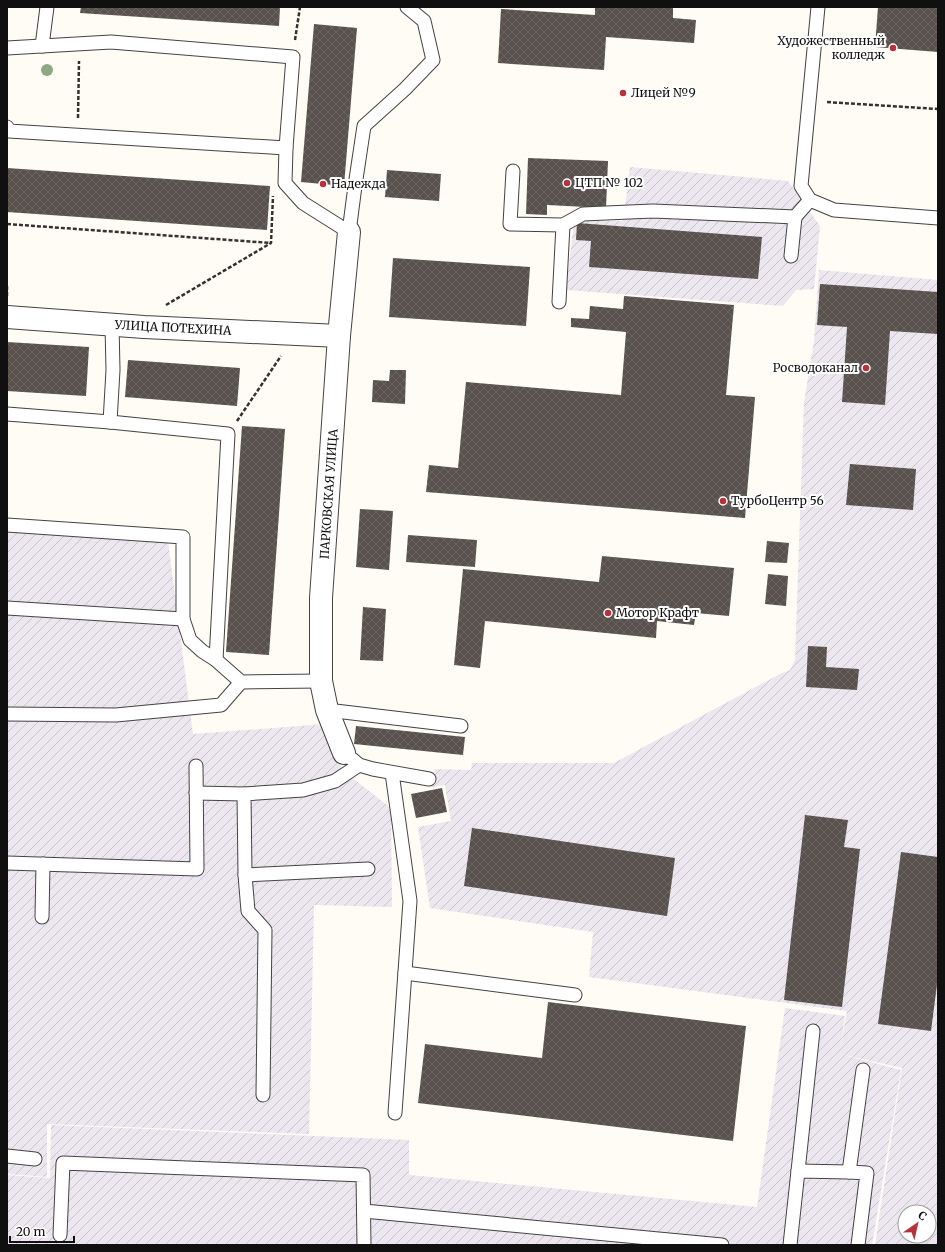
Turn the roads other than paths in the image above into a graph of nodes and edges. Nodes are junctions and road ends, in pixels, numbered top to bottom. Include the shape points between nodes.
1 (47, 7) edge
2 (407, 7) edge
3 (818, 7) edge
4 (42, 46) junction
5 (7, 48) edge
6 (7, 127) edge
7 (286, 148) junction
8 (514, 171) dead end
9 (810, 200) junction
10 (794, 218) junction
11 (938, 218) edge
12 (564, 225) junction
13 (349, 232) junction
14 (791, 256) dead end
15 (559, 302) dead end
16 (7, 317) edge
17 (112, 325) junction
18 (339, 336) junction
19 (7, 414) edge
20 (110, 422) junction
21 (7, 526) edge
22 (7, 608) edge
23 (183, 619) junction
24 (216, 660) junction
25 (321, 681) junction
26 (241, 682) junction
27 (327, 710) junction
28 (7, 714) edge
29 (461, 726) dead end
30 (351, 759) junction
31 (196, 766) dead end
32 (392, 773) junction
33 (429, 779) dead end
34 (196, 793) junction
35 (244, 794) junction
36 (7, 863) edge
37 (44, 864) junction
38 (368, 869) dead end
39 (245, 875) junction
40 (42, 917) dead end
41 (405, 973) junction
42 (575, 995) dead end
43 (813, 1031) dead end
44 (863, 1070) dead end
45 (263, 1095) dead end
46 (395, 1113) dead end
47 (7, 1156) edge
48 (36, 1159) dead end
49 (798, 1171) junction
50 (849, 1172) junction
51 (364, 1211) junction
52 (60, 1235) dead end
53 (364, 1245) edge
54 (722, 1245) edge
55 (790, 1245) edge
56 (858, 1245) edge

1 - 4 lane
2 - 13 lane via 424,21 433,60 364,126
3 - 9 lane via 801,186
4 - 5 lane
4 - 7 lane via 111,42 293,57
6 - 7 lane via 10,131
7 - 13 lane via 285,182 303,203
8 - 12 lane via 510,224
9 - 10 lane
9 - 11 lane via 834,210
10 - 12 lane via 653,211 583,214
10 - 14 lane
12 - 15 lane
13 - 18 street, ПАРКОВСКАЯ УЛИЦА
16 - 17 street, УЛИЦА ПОТЕХИНА
17 - 18 street, УЛИЦА ПОТЕХИНА
17 - 20 lane
18 - 25 street, ПАРКОВСКАЯ УЛИЦА via 321,598
19 - 20 lane
20 - 24 lane via 228,434
21 - 23 lane via 183,537
22 - 23 lane
23 - 24 lane via 190,640
24 - 26 lane
25 - 26 lane
25 - 27 street, ПАРКОВСКАЯ УЛИЦА
26 - 28 lane via 221,704 116,715
27 - 29 lane
27 - 30 street, ПАРКОВСКАЯ УЛИЦА
30 - 32 lane via 373,769
30 - 35 lane via 335,782 303,790
31 - 34 lane
32 - 33 lane
32 - 41 lane via 410,901
34 - 35 lane
34 - 37 lane via 197,869
35 - 39 lane
36 - 37 lane
37 - 40 lane
38 - 39 lane
39 - 45 lane via 248,911 265,930
41 - 42 lane
41 - 46 lane
43 - 49 lane
44 - 50 lane
47 - 48 lane
49 - 50 lane
49 - 55 lane
50 - 56 lane via 867,1172
51 - 52 lane via 363,1175 63,1163
51 - 53 lane
51 - 54 lane

